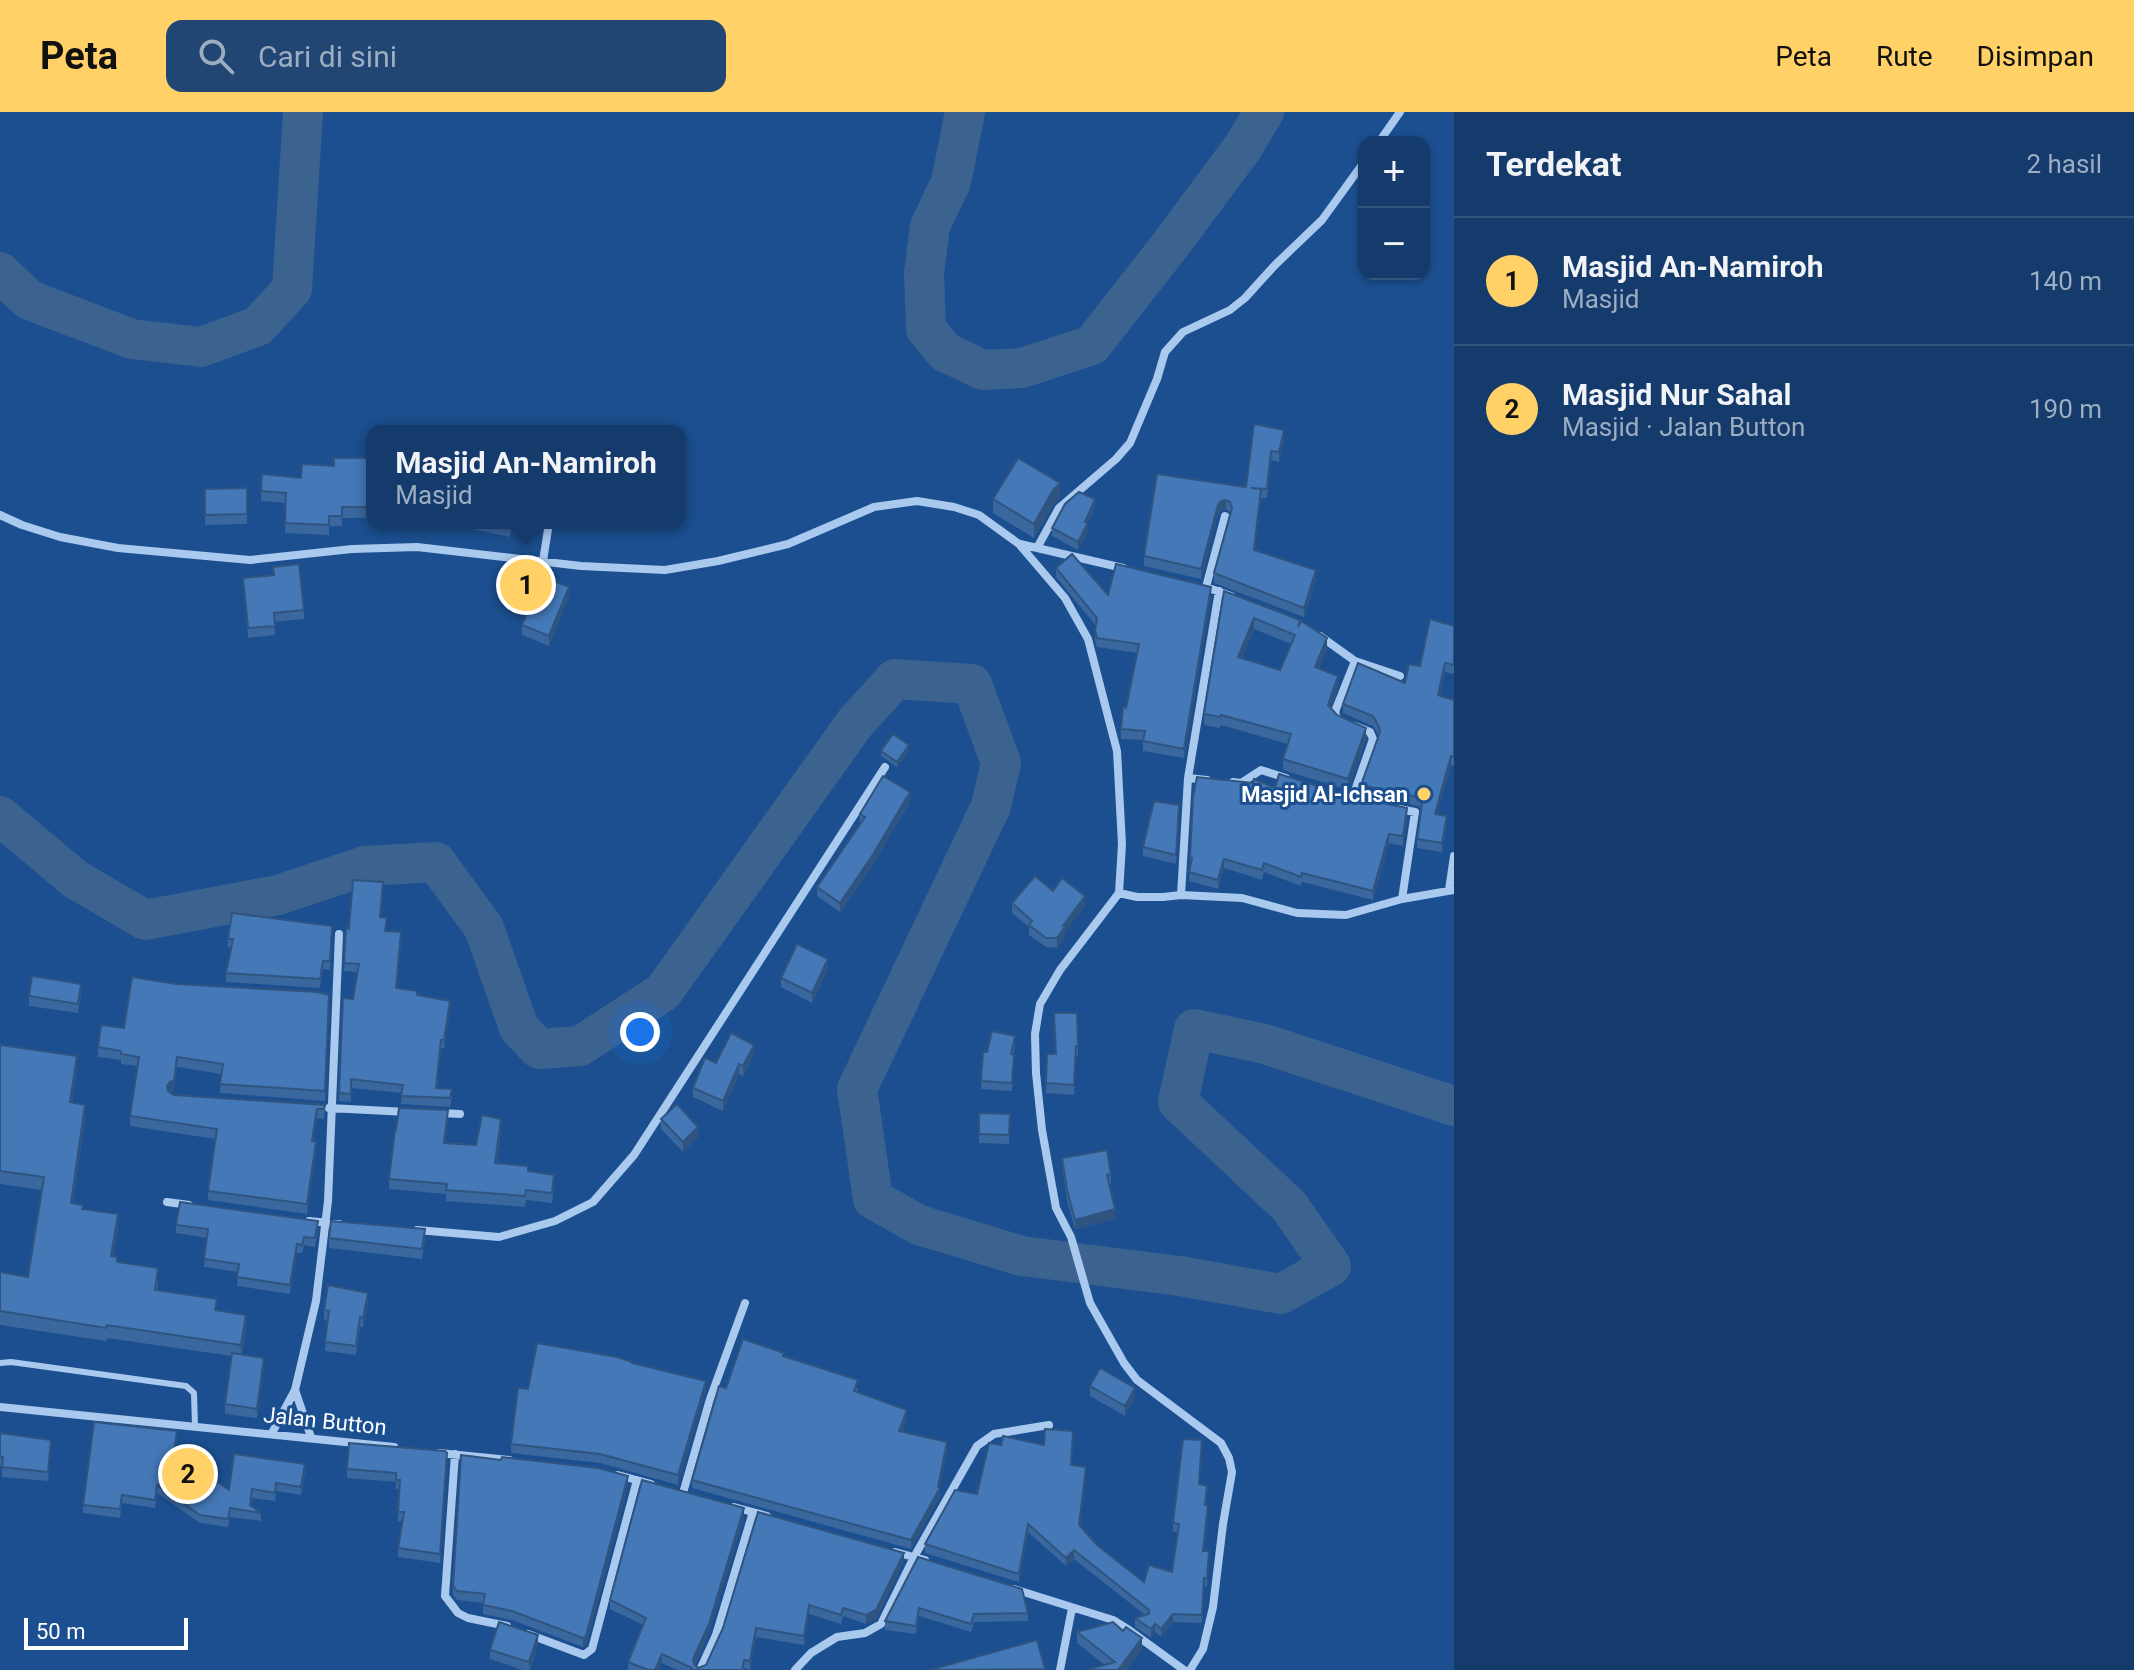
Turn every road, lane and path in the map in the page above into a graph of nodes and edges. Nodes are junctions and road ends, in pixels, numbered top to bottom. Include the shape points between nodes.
1 (1400, 112) edge
2 (1383, 136) edge
3 (1358, 170) edge
4 (0, 515) edge
5 (1225, 516) dead end
6 (548, 529) edge
7 (1019, 544) junction
8 (1037, 548) junction
9 (543, 561) junction
10 (1129, 569) edge
11 (1191, 584) edge
12 (1206, 587) junction
13 (1219, 591) junction
14 (1233, 597) edge
15 (1317, 634) edge
16 (1355, 661) junction
17 (1400, 676) dead end
18 (885, 767) dead end
19 (1188, 778) junction
20 (1291, 779) edge
21 (1215, 780) edge
22 (1228, 782) edge
23 (1337, 794) edge
24 (1352, 799) junction
25 (1368, 802) edge
26 (1383, 805) edge
27 (1454, 856) edge
28 (1451, 890) edge
29 (1119, 893) junction
30 (1181, 895) junction
31 (1402, 899) junction
32 (339, 934) dead end
33 (322, 995) edge
34 (336, 996) junction
35 (316, 1107) edge
36 (331, 1108) junction
37 (417, 1112) edge
38 (432, 1113) edge
39 (460, 1114) dead end
40 (167, 1202) dead end
41 (199, 1206) edge
42 (293, 1219) edge
43 (324, 1223) junction
44 (356, 1226) edge
45 (404, 1229) edge
46 (745, 1303) dead end
47 (0, 1363) edge
48 (295, 1390) junction
49 (0, 1407) edge
50 (1049, 1425) dead end
51 (195, 1426) junction
52 (272, 1433) junction
53 (311, 1437) junction
54 (397, 1447) edge
55 (426, 1451) edge
56 (455, 1454) junction
57 (512, 1461) edge
58 (612, 1473) edge
59 (637, 1480) junction
60 (683, 1493) junction
61 (697, 1497) edge
62 (725, 1505) edge
63 (753, 1512) junction
64 (782, 1520) edge
65 (885, 1549) edge
66 (914, 1557) junction
67 (936, 1563) edge
68 (1012, 1588) edge
69 (1072, 1608) junction
70 (510, 1627) edge
71 (525, 1632) edge
72 (700, 1670) edge
73 (795, 1670) edge
74 (1060, 1670) edge
75 (1187, 1670) edge

1 - 2 street
3 - 8 street via 1322,220 1245,298 1183,332 1165,352 1130,443 1059,508
4 - 9 street via 75,540 236,559 417,547
5 - 12 street
6 - 9 street
7 - 8 street
7 - 9 street via 979,515 917,501 874,507 788,544 704,564 665,570
7 - 29 street via 1065,598 1088,639 1117,751
8 - 10 street
11 - 12 street
12 - 13 street
13 - 14 street
13 - 19 street
15 - 16 street
16 - 17 street
16 - 24 street via 1335,714 1370,732 1373,739
18 - 45 street via 634,1155 593,1202 555,1221 499,1237
19 - 21 street
19 - 30 street
20 - 22 street via 1261,770 1241,783
23 - 24 street
24 - 25 street
26 - 31 street via 1415,812
27 - 28 street
28 - 31 street
29 - 30 street
29 - 75 street via 1040,1004 1036,1073 1056,1208 1071,1237 1090,1303 1137,1380 1221,1443 1229,1458 1232,1472 1213,1607 1203,1649
30 - 31 street via 1242,898 1297,913 1336,915
32 - 34 street
33 - 34 street
34 - 36 street
35 - 36 street
36 - 37 street
36 - 43 street
38 - 39 street
40 - 41 street
42 - 43 street
43 - 44 street
43 - 48 street via 316,1301
46 - 60 street
47 - 51 lane via 186,1386 194,1393
48 - 52 street
48 - 53 street
49 - 51 street, Jalan Button
50 - 66 street via 994,1434 977,1446
51 - 52 street, Jalan Button
52 - 53 street, Jalan Button
53 - 54 street, Jalan Button
55 - 56 street
56 - 57 street
56 - 70 street via 445,1596 458,1613
58 - 59 street
59 - 60 street
59 - 71 street via 589,1652 584,1655
60 - 61 street
62 - 63 street
63 - 64 street
63 - 72 street via 716,1635
65 - 66 street
66 - 67 street
66 - 73 street via 881,1624 865,1633 837,1637
68 - 69 street
69 - 74 street
69 - 75 street via 1113,1620

